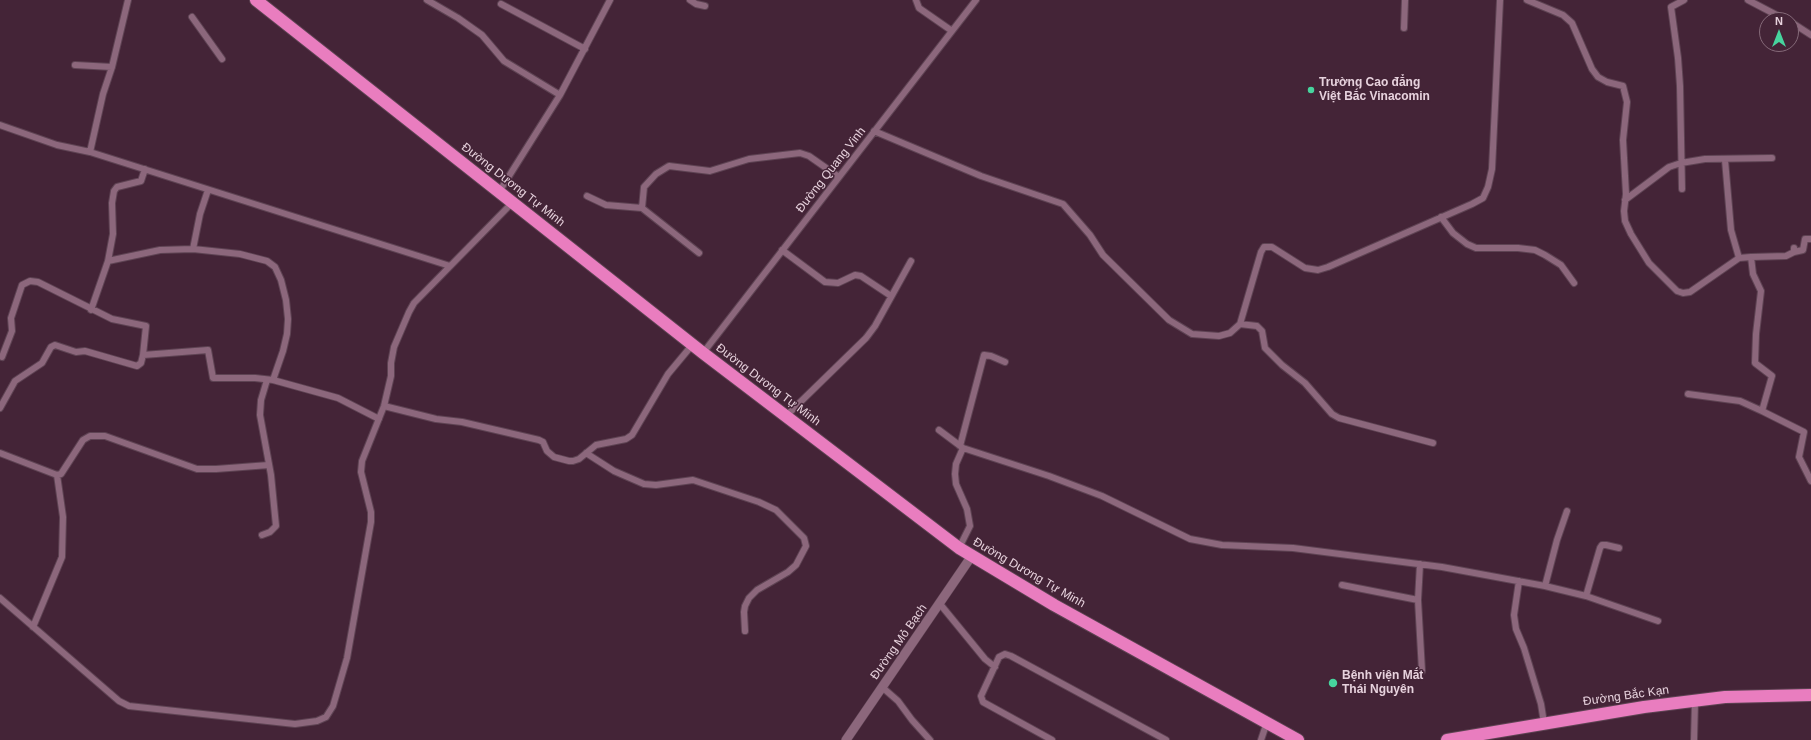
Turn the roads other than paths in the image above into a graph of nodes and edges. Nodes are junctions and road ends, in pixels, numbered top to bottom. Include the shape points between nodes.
1 (128, 0) edge
2 (256, 0) edge
3 (427, 0) edge
4 (610, 0) edge
5 (690, 0) edge
6 (916, 0) edge
7 (976, 0) edge
8 (1405, 0) edge
9 (1500, 0) edge
10 (1527, 0) edge
11 (1684, 0) edge
12 (1748, 0) edge
13 (501, 4) dead end
14 (705, 6) dead end
15 (1771, 12) edge
16 (192, 17) dead end
17 (1799, 27) edge
18 (1404, 28) dead end
19 (952, 31) junction
20 (1811, 35) edge
21 (585, 49) junction
22 (222, 59) dead end
23 (75, 65) dead end
24 (112, 67) junction
25 (560, 96) junction
26 (0, 125) edge
27 (874, 131) junction
28 (90, 152) junction
29 (1772, 158) dead end
30 (1724, 160) junction
31 (1681, 163) junction
32 (146, 169) junction
33 (839, 177) junction
34 (1682, 189) dead end
35 (208, 190) junction
36 (499, 192) junction
37 (587, 196) dead end
38 (1625, 200) junction
39 (512, 203) junction
40 (642, 208) junction
41 (1440, 217) junction
42 (1811, 239) edge
43 (192, 248) junction
44 (782, 250) junction
45 (699, 253) dead end
46 (1751, 257) junction
47 (1740, 258) junction
48 (108, 261) junction
49 (911, 261) dead end
50 (450, 266) junction
51 (1574, 283) dead end
52 (891, 296) junction
53 (91, 310) junction
54 (1240, 324) junction
55 (692, 344) junction
56 (703, 352) junction
57 (144, 355) junction
58 (2, 357) dead end
59 (1005, 362) dead end
60 (270, 380) junction
61 (1688, 394) dead end
62 (384, 406) junction
63 (0, 408) edge
64 (1762, 411) junction
65 (786, 416) junction
66 (379, 419) junction
67 (939, 430) dead end
68 (1433, 443) dead end
69 (962, 447) junction
70 (0, 453) edge
71 (586, 453) junction
72 (269, 465) junction
73 (57, 475) junction
74 (1811, 480) edge
75 (1566, 511) dead end
76 (262, 535) dead end
77 (959, 548) junction
78 (1619, 548) dead end
79 (971, 557) junction
80 (1420, 564) junction
81 (1519, 581) junction
82 (1342, 585) dead end
83 (1545, 586) junction
84 (1586, 596) junction
85 (0, 598) edge
86 (1418, 600) junction
87 (940, 604) junction
88 (1658, 621) dead end
89 (33, 627) junction
90 (745, 630) dead end
91 (995, 667) junction
92 (1422, 671) dead end
93 (882, 687) junction
94 (1811, 695) edge
95 (1695, 701) junction
96 (1267, 722) junction
97 (1544, 723) junction
98 (1480, 737) edge
99 (846, 740) edge
100 (930, 740) edge
101 (1052, 740) edge
102 (1166, 740) edge
103 (1261, 740) edge
104 (1298, 740) edge
105 (1448, 740) edge
106 (1694, 740) edge

1 - 24 street
2 - 36 highway, Đường Dương Tự Minh
3 - 25 street via 482,35 504,61
4 - 21 street
5 - 14 street
6 - 19 street via 919,8
7 - 19 street, Đường Quang Vinh
8 - 18 street
9 - 41 street via 1492,169 1488,187 1478,201
10 - 38 street via 1563,15 1572,23 1598,77 1623,86 1627,102 1623,140
11 - 31 street via 1671,7 1678,58
12 - 15 street
13 - 21 street
16 - 22 street
17 - 20 street
19 - 27 street, Đường Quang Vinh
21 - 25 street
23 - 24 street
24 - 28 street
25 - 36 street
26 - 28 street via 58,145
27 - 33 street, Đường Quang Vinh
27 - 54 street via 981,176 1063,204 1104,255 1148,301 1169,320 1192,334 1220,336 1230,333
28 - 32 street
29 - 30 street
30 - 31 street
30 - 47 street via 1731,230
31 - 34 street
31 - 38 street via 1669,167
32 - 35 street
32 - 48 street via 141,181 114,191 113,234
33 - 40 street via 809,156 800,153 749,159 710,171 669,166 656,174 644,187
33 - 44 street, Đường Quang Vinh
35 - 43 street
35 - 50 street
36 - 39 highway, Đường Dương Tự Minh
37 - 40 street via 606,205
38 - 47 street via 1625,221 1631,234 1649,263 1677,291 1690,292
39 - 50 street
39 - 55 highway, Đường Dương Tự Minh
40 - 45 street
41 - 51 street via 1453,233 1476,248 1518,248 1545,254 1561,265
41 - 54 street via 1318,270 1305,268 1272,247 1264,247
42 - 46 street via 1805,239 1803,250 1794,250 1786,256
43 - 48 street via 160,250
43 - 60 street via 255,257 275,267 286,300 288,319 283,351
44 - 52 street via 825,282 838,283 855,275 861,276
44 - 56 street, Đường Quang Vinh
46 - 47 street
46 - 64 street via 1753,274 1761,291 1755,363 1772,376
48 - 53 street
49 - 52 street
50 - 62 street via 408,312 394,347
52 - 65 street via 866,338
53 - 57 street via 112,319 146,326
53 - 58 street via 38,282 26,282 22,285 11,318 12,331
54 - 68 street via 1257,326 1262,331 1265,348 1305,382 1332,414
55 - 56 highway, Đường Dương Tự Minh
55 - 71 street via 668,374 632,435 626,439 596,445
56 - 65 highway, Đường Dương Tự Minh
57 - 60 street via 208,350 212,378
57 - 63 street via 137,366 85,351 76,352 55,344 42,363 15,381
59 - 69 street via 984,355
60 - 66 street via 338,398
60 - 72 street via 261,400 260,415
61 - 64 street via 1740,401
62 - 66 street
62 - 71 street via 539,440 550,454 560,460 573,461
64 - 74 street via 1804,432 1799,457
65 - 77 highway, Đường Dương Tự Minh
66 - 89 street via 362,461 361,472 371,522 347,658 333,706 326,716 317,721 295,724 128,706
67 - 69 street
69 - 77 street via 956,464 956,484 967,509 970,526
69 - 80 street via 1102,496 1190,539 1222,545 1293,548
70 - 73 street
71 - 90 street via 614,471 644,484 694,480 759,502 776,510 804,538 806,546 796,565 749,598 744,612
72 - 73 street via 197,468 105,436 90,436 82,440 61,474
72 - 76 street via 276,526
73 - 89 street via 63,517 62,557
75 - 83 street
77 - 79 highway, Đường Dương Tự Minh
78 - 84 street via 1602,545
79 - 87 street, Đường Mỏ Bạch
79 - 96 highway, Đường Dương Tự Minh
80 - 81 street
80 - 86 street
81 - 83 street
81 - 97 street via 1514,615 1516,629 1541,704
82 - 86 street
83 - 84 street
84 - 88 street
85 - 89 street
86 - 92 street
87 - 91 street via 985,659
87 - 93 street, Đường Mỏ Bạch
91 - 101 street via 981,696 983,702
91 - 102 street via 999,657 1005,654 1011,656
93 - 99 street, Đường Mỏ Bạch
93 - 100 street via 898,701
94 - 95 highway, Đường Bắc Kạn via 1724,697
95 - 97 highway, Đường Bắc Kạn
95 - 106 street
96 - 103 street
96 - 104 highway, Đường Dương Tự Minh
97 - 98 highway, Đường Bắc Kạn
98 - 105 highway, Đường Bắc Kạn

